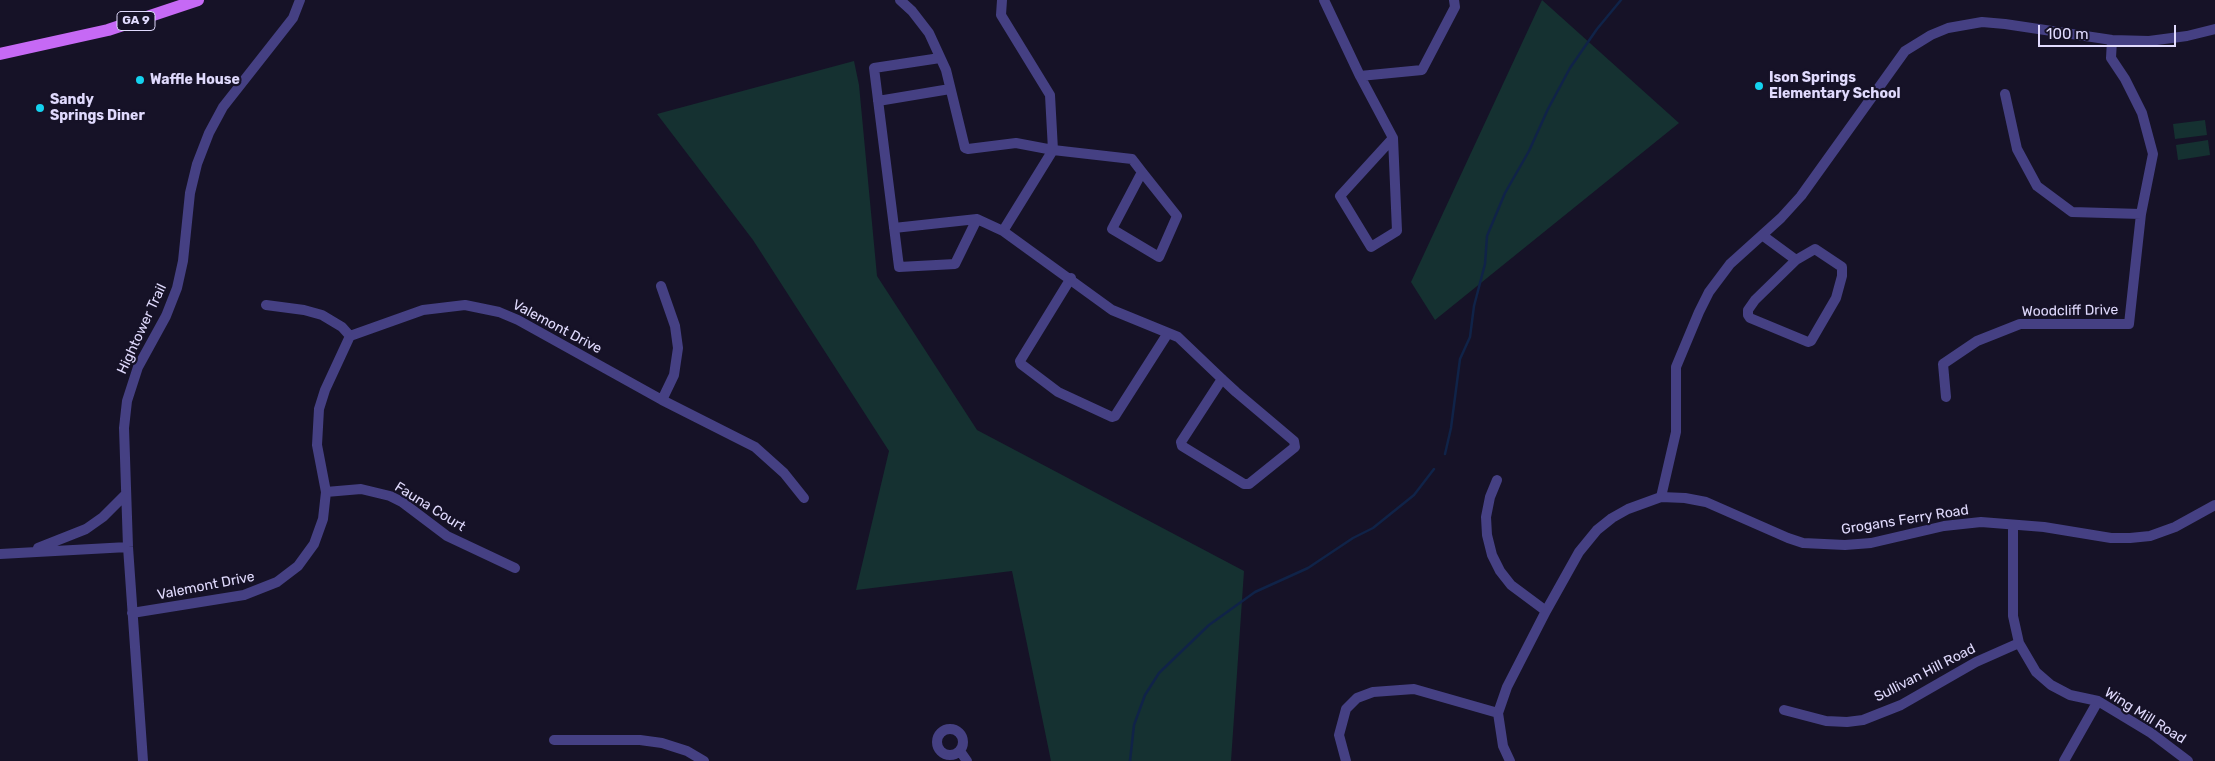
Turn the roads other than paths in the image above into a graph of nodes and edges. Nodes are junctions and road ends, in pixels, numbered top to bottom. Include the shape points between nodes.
1 (198, 0) edge
2 (300, 0) edge
3 (900, 0) edge
4 (1002, 0) edge
5 (1324, 0) edge
6 (1454, 0) edge
7 (2215, 29) edge
8 (2112, 40) junction
9 (0, 54) edge
10 (940, 58) junction
11 (1360, 76) junction
12 (950, 89) junction
13 (2005, 94) dead end
14 (878, 102) junction
15 (1394, 138) junction
16 (1053, 150) junction
17 (1142, 172) junction
18 (2141, 214) junction
19 (977, 219) junction
20 (894, 228) junction
21 (1003, 231) junction
22 (1762, 236) junction
23 (1796, 260) junction
24 (1071, 278) junction
25 (661, 286) dead end
26 (266, 305) dead end
27 (1168, 334) junction
28 (350, 336) junction
29 (1222, 379) junction
30 (1946, 397) dead end
31 (662, 400) junction
32 (1497, 480) dead end
33 (326, 492) junction
34 (126, 494) junction
35 (1661, 497) junction
36 (804, 498) dead end
37 (2215, 505) edge
38 (2013, 524) junction
39 (128, 547) junction
40 (24, 551) junction
41 (0, 554) edge
42 (515, 568) dead end
43 (1546, 610) junction
44 (132, 613) junction
45 (2019, 643) junction
46 (2098, 701) junction
47 (1784, 710) dead end
48 (1498, 713) junction
49 (554, 740) dead end
50 (960, 750) dead end
51 (143, 761) edge
52 (704, 761) edge
53 (967, 761) edge
54 (1346, 761) edge
55 (1510, 761) edge
56 (2064, 761) edge
57 (2188, 761) edge

1 - 9 main road, GA 9 via 108,30
2 - 34 street, Hightower Trail via 294,18 223,107 197,164 190,193 184,261 178,288 138,367 127,400 124,428
3 - 10 street via 929,32
4 - 16 street via 1001,15 1050,95
5 - 11 street
6 - 11 street via 1455,7 1422,70
7 - 8 street via 2187,36
8 - 18 street, Woodcliff Drive via 2111,58 2142,114 2153,154
8 - 22 street via 1982,22 1948,28 1914,43 1897,60 1801,196
10 - 12 street
10 - 14 street via 875,68
11 - 15 street
12 - 14 street
12 - 16 street via 965,148 1016,143
13 - 18 street via 2017,149 2037,186 2072,212
14 - 20 street
15 - 15 street via 1340,196 1371,247 1397,232
16 - 17 street via 1132,159
16 - 21 street
17 - 17 street via 1177,216 1158,258 1111,227
18 - 30 street, Woodcliff Drive via 2129,324 2020,324 1977,341 1943,364
19 - 20 street
19 - 20 street via 955,264 900,267
19 - 21 street
21 - 24 street
22 - 23 street
22 - 35 street via 1730,264 1709,292 1676,367 1676,432
23 - 23 street via 1755,300 1748,315 1808,342 1836,298 1842,267 1815,249
24 - 27 street via 1112,310
24 - 27 street via 1020,358 1021,364 1058,392 1115,416
25 - 31 street via 675,326 678,348 674,375
26 - 28 street via 322,315
27 - 29 street via 1178,337
28 - 31 street, Valemont Drive via 423,310 451,305 481,307 518,320
28 - 33 street, Valemont Drive via 325,390 320,409 317,444
29 - 29 street via 1294,441 1295,447 1250,484 1244,484 1182,446 1181,442
31 - 36 street, Valemont Drive via 754,446 784,473
32 - 43 street via 1486,517 1492,555 1511,585
33 - 42 street, Fauna Court via 361,490 390,496 447,536
33 - 44 street, Valemont Drive via 323,519 314,544 298,566 277,582 244,596
34 - 39 street, Hightower Trail
34 - 40 street via 86,529 49,545
35 - 38 street, Grogans Ferry Road via 1706,502 1788,538 1819,545 1871,543 1961,523
35 - 43 street, Grogans Ferry Road via 1628,509 1597,530 1579,552
37 - 38 street, Grogans Ferry Road via 2175,527 2150,536 2130,538
38 - 45 street, Wing Mill Road via 2013,616
39 - 40 street
39 - 44 street, Hightower Trail
40 - 41 street
43 - 48 street, Grogans Ferry Road
44 - 51 street, Hightower Trail
45 - 46 street, Wing Mill Road via 2036,672 2051,685 2070,695
45 - 47 street, Sullivan Hill Road via 1863,720 1826,721
46 - 56 street
46 - 57 street, Wing Mill Road via 2151,733
48 - 54 street via 1414,689 1373,692 1357,698 1346,710 1339,735
48 - 55 street, Grogans Ferry Road via 1503,746
49 - 52 street via 662,743
50 - 53 street

